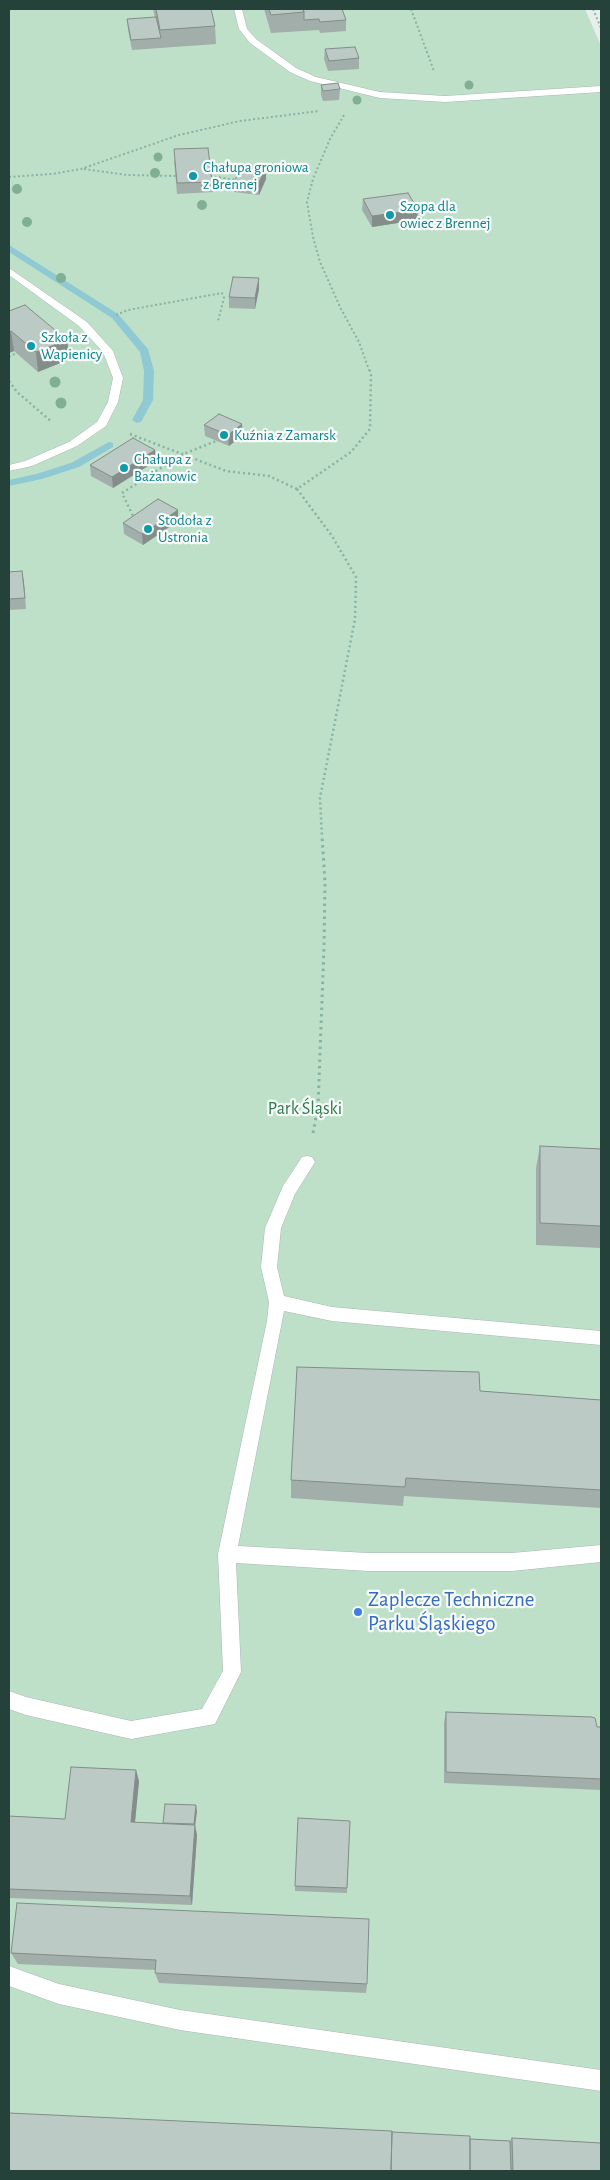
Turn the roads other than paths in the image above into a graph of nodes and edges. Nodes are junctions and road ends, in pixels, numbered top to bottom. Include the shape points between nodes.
1 (238, 9) edge
2 (601, 88) edge
3 (421, 99) junction
4 (372, 105) road end
5 (9, 271) edge
6 (9, 468) edge
7 (307, 1162) road end
8 (277, 1302) junction
9 (601, 1338) edge
10 (227, 1554) junction
11 (601, 1554) edge
12 (9, 1700) edge
13 (9, 1976) edge
14 (601, 2081) edge

1 - 3 street via 243,29 253,42 293,70 339,86
2 - 3 street
3 - 4 street
5 - 6 street via 83,324 108,351 118,378 113,402 102,424 73,444 28,464
7 - 8 street via 289,1190 273,1228 269,1267
8 - 9 street via 332,1314
8 - 10 street
10 - 11 street via 368,1562 512,1562
10 - 12 street via 232,1672 208,1717 131,1730
13 - 14 street via 59,1994 180,2020

